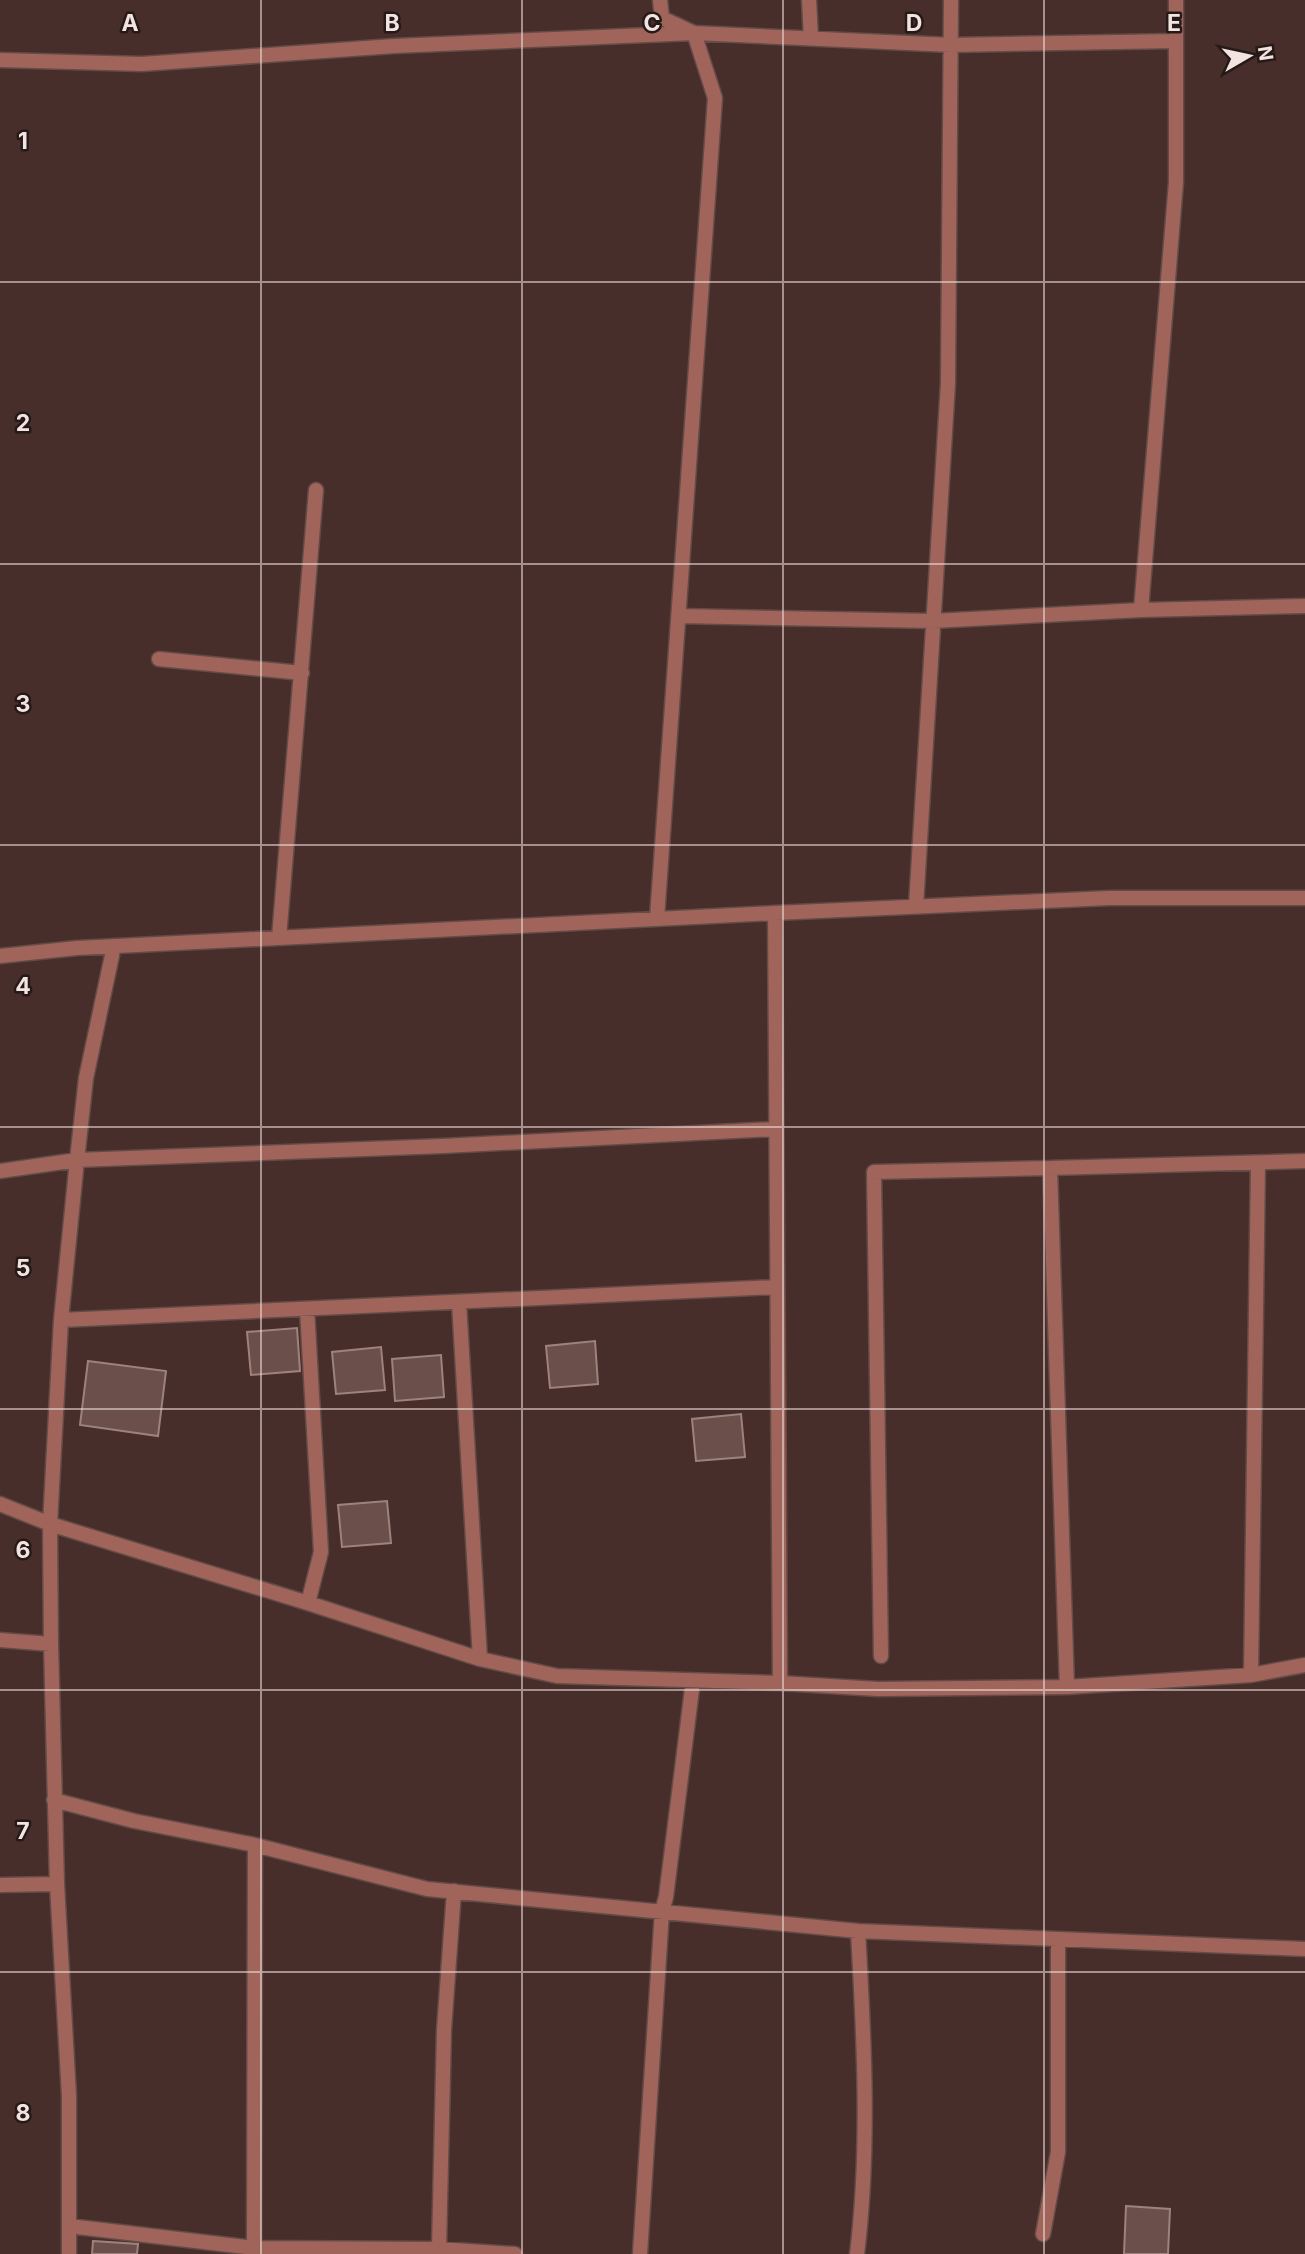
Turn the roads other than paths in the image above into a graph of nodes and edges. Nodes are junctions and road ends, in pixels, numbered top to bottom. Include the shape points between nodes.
1 (660, 0) edge
2 (809, 0) edge
3 (951, 0) edge
4 (1176, 0) edge
5 (694, 33) junction
6 (811, 38) junction
7 (1175, 41) junction
8 (951, 45) junction
9 (0, 60) edge
10 (316, 490) dead end
11 (1305, 606) edge
12 (1142, 610) junction
13 (679, 616) junction
14 (933, 621) junction
15 (159, 659) dead end
16 (302, 673) junction
17 (1305, 898) edge
18 (916, 906) junction
19 (775, 913) junction
20 (657, 918) junction
21 (279, 938) junction
22 (114, 946) junction
23 (0, 956) edge
24 (776, 1129) junction
25 (77, 1160) junction
26 (1305, 1161) edge
27 (1258, 1163) junction
28 (1051, 1168) junction
29 (0, 1171) edge
30 (777, 1287) junction
31 (460, 1302) junction
32 (307, 1309) junction
33 (61, 1320) junction
34 (0, 1504) edge
35 (50, 1524) junction
36 (308, 1603) junction
37 (0, 1640) edge
38 (51, 1644) junction
39 (881, 1656) dead end
40 (480, 1659) junction
41 (1305, 1665) edge
42 (1251, 1675) junction
43 (694, 1681) junction
44 (780, 1683) junction
45 (1067, 1687) junction
46 (54, 1800) junction
47 (255, 1845) junction
48 (57, 1884) junction
49 (0, 1885) edge
50 (454, 1891) junction
51 (662, 1911) junction
52 (858, 1931) junction
53 (1058, 1939) junction
54 (1305, 1949) edge
55 (69, 2226) junction
56 (1043, 2234) dead end
57 (254, 2248) junction
58 (439, 2249) junction
59 (69, 2254) edge
60 (515, 2254) edge
61 (640, 2254) edge
62 (857, 2254) edge

1 - 5 street via 662,18
2 - 6 street
3 - 8 street
4 - 7 street
5 - 6 street
5 - 9 street via 394,46 142,64
5 - 13 street via 715,98
6 - 8 street
7 - 8 street
7 - 12 street via 1176,182
8 - 14 street via 948,383
10 - 16 street
11 - 12 street
12 - 14 street
13 - 14 street
13 - 20 street
14 - 18 street
15 - 16 street
16 - 21 street
17 - 18 street via 1109,898
18 - 19 street
19 - 20 street
19 - 24 street
20 - 21 street
21 - 22 street
22 - 23 street
22 - 25 street via 86,1078
24 - 25 street
24 - 30 street
25 - 29 street
25 - 33 street
26 - 27 street
27 - 28 street
27 - 42 street
28 - 39 street via 874,1172
28 - 45 street
30 - 31 street
30 - 44 street
31 - 32 street
31 - 40 street
32 - 33 street
32 - 36 street via 321,1552
33 - 35 street
34 - 35 street
35 - 36 street
35 - 38 street
36 - 40 street
37 - 38 street
38 - 46 street
40 - 43 street via 556,1676
41 - 42 street
42 - 45 street
43 - 44 street
43 - 51 street
44 - 45 street via 878,1689
46 - 47 street
46 - 48 street
47 - 50 street via 427,1889
47 - 57 street
48 - 49 street
48 - 55 street via 69,2096
50 - 51 street
50 - 58 street via 444,2030
51 - 52 street
51 - 61 street
52 - 53 street
52 - 62 street via 865,2065 863,2208
53 - 54 street
53 - 56 street via 1058,2152
55 - 57 street
55 - 59 street
57 - 58 street
58 - 60 street

